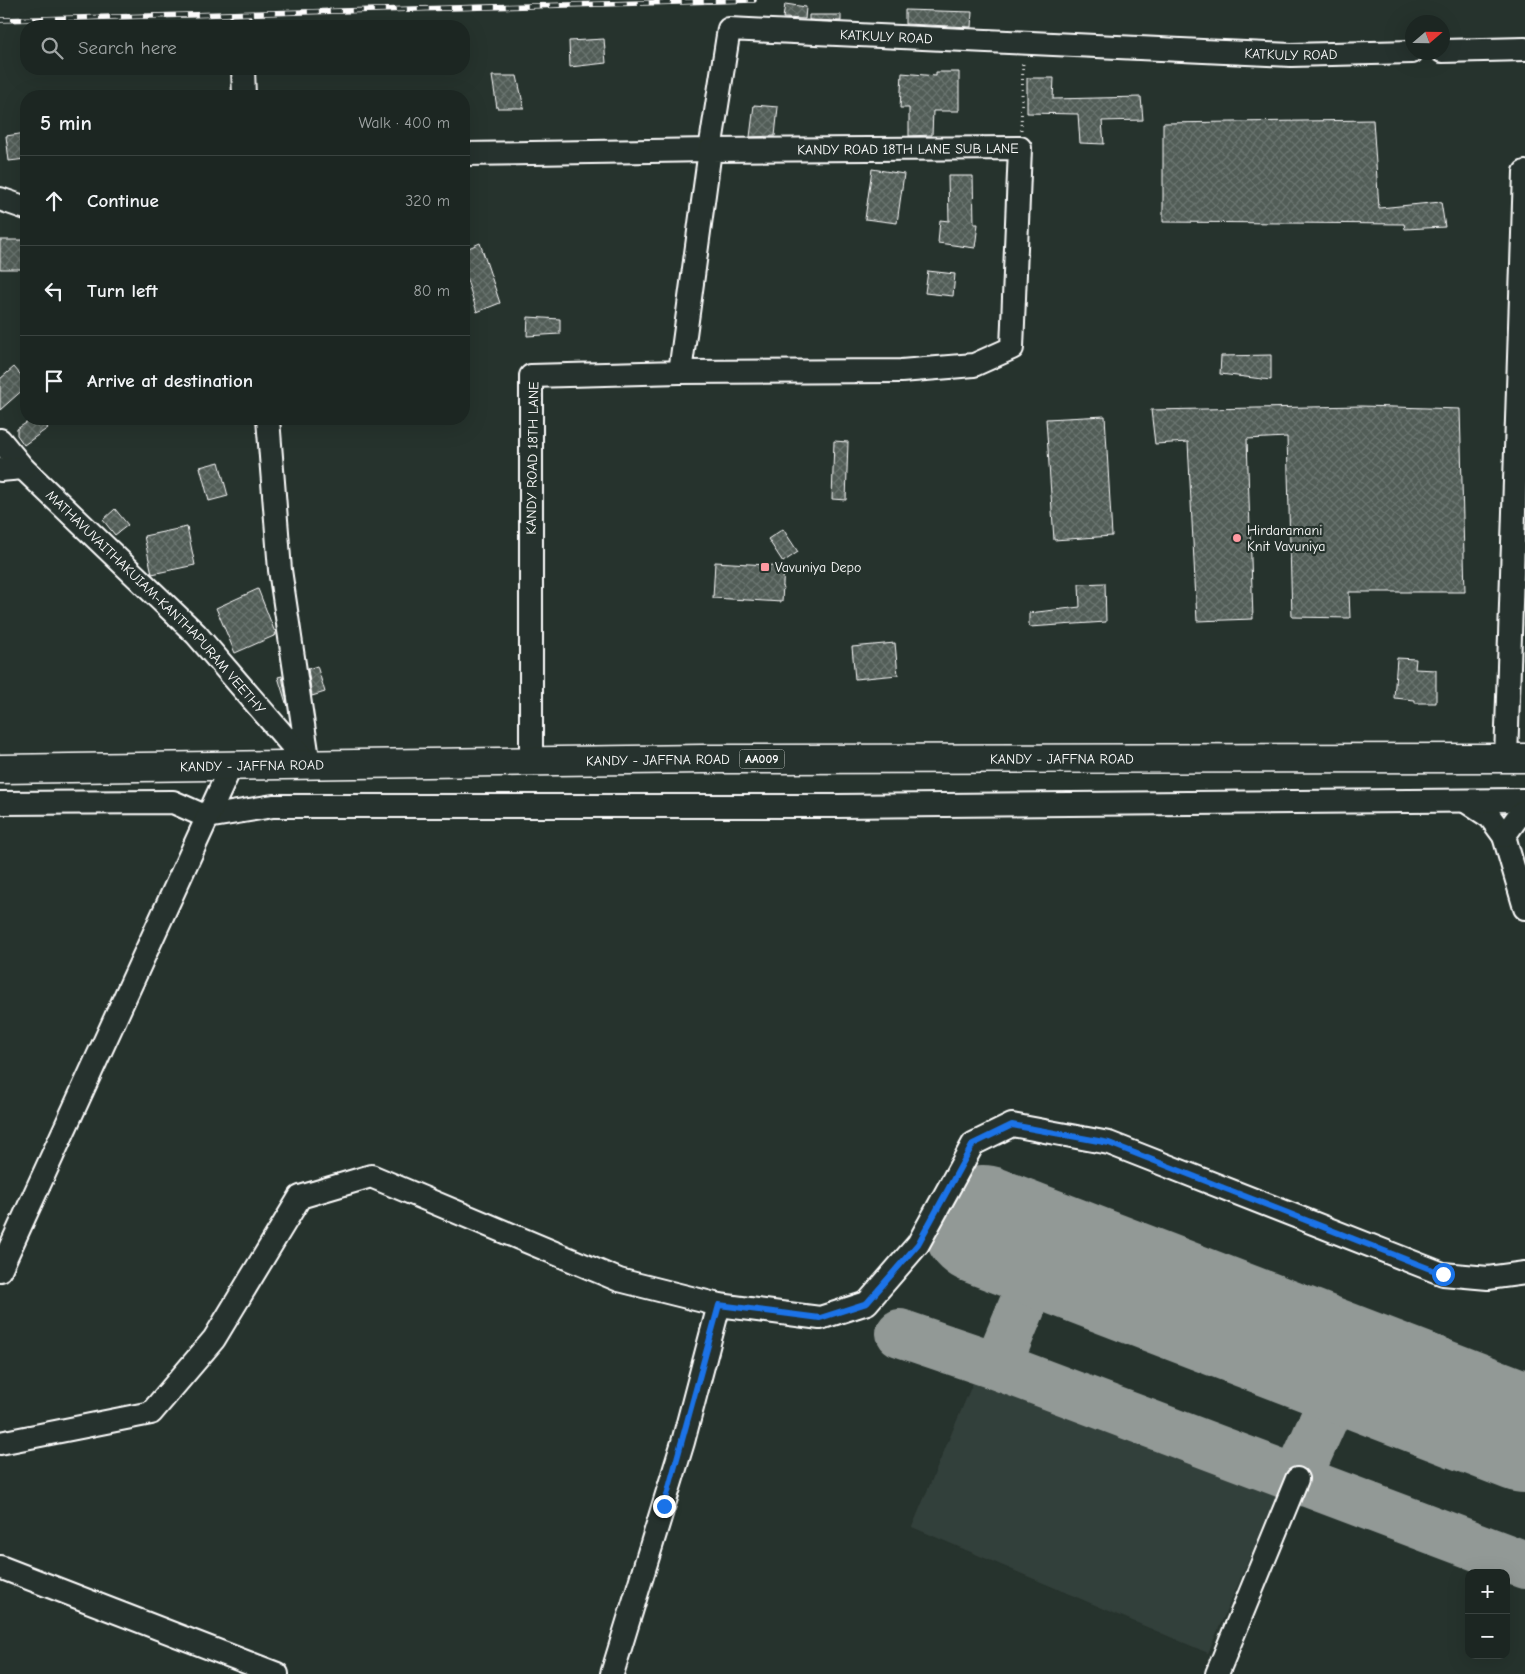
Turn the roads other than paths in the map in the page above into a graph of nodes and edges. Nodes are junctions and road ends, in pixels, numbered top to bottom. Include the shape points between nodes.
1 (1525, 49) edge
2 (1450, 51) edge
3 (1405, 52) edge
4 (243, 75) edge
5 (244, 90) edge
6 (710, 150) junction
7 (470, 154) edge
8 (1525, 172) edge
9 (0, 199) edge
10 (20, 206) edge
11 (680, 372) junction
12 (1522, 380) edge
13 (268, 425) edge
14 (0, 440) edge
15 (24, 468) junction
16 (0, 470) edge
17 (1515, 759) edge
18 (531, 761) junction
19 (309, 765) junction
20 (231, 766) junction
21 (0, 769) edge
22 (1525, 800) edge
23 (1466, 802) junction
24 (0, 803) edge
25 (1525, 811) edge
26 (207, 817) junction
27 (1504, 836) junction
28 (1525, 908) edge
29 (0, 1270) edge
30 (1525, 1273) edge
31 (719, 1305) junction
32 (0, 1443) edge
33 (1297, 1479) dead end
34 (0, 1567) edge
35 (277, 1674) edge
36 (612, 1674) edge
37 (1217, 1674) edge

1 - 2 street
3 - 6 street, KATKULY ROAD via 1291,55 729,29
4 - 5 street
6 - 7 street
6 - 11 street
6 - 11 street, KANDY ROAD 18TH LANE SUB LANE via 1020,148 1012,348 974,365 902,371
8 - 12 street
9 - 10 street
11 - 18 street, KANDY ROAD 18TH LANE via 531,376
12 - 17 street
13 - 19 street via 280,570
14 - 15 street, MATHAVUVAITHAKUIAM-KANTHAPURAM VEETHY
15 - 16 street
15 - 19 street, MATHAVUVAITHAKUIAM-KANTHAPURAM VEETHY via 196,634
17 - 18 highway, KANDY - JAFFNA ROAD / AA009
18 - 19 highway, KANDY - JAFFNA ROAD / AA009
19 - 20 highway, KANDY - JAFFNA ROAD / AA009
20 - 21 highway, KANDY - JAFFNA ROAD / AA009
20 - 26 street
22 - 23 street
23 - 26 street via 273,806
23 - 27 street via 1490,817
24 - 26 street via 173,802
25 - 27 street
26 - 29 street
27 - 28 street
30 - 31 street via 1488,1278 1443,1274 1109,1143 1012,1125 973,1144 918,1244 867,1303 820,1318
31 - 32 street via 619,1280 370,1176 300,1197 214,1339 151,1413
31 - 36 street via 683,1442
33 - 37 street
34 - 35 street

